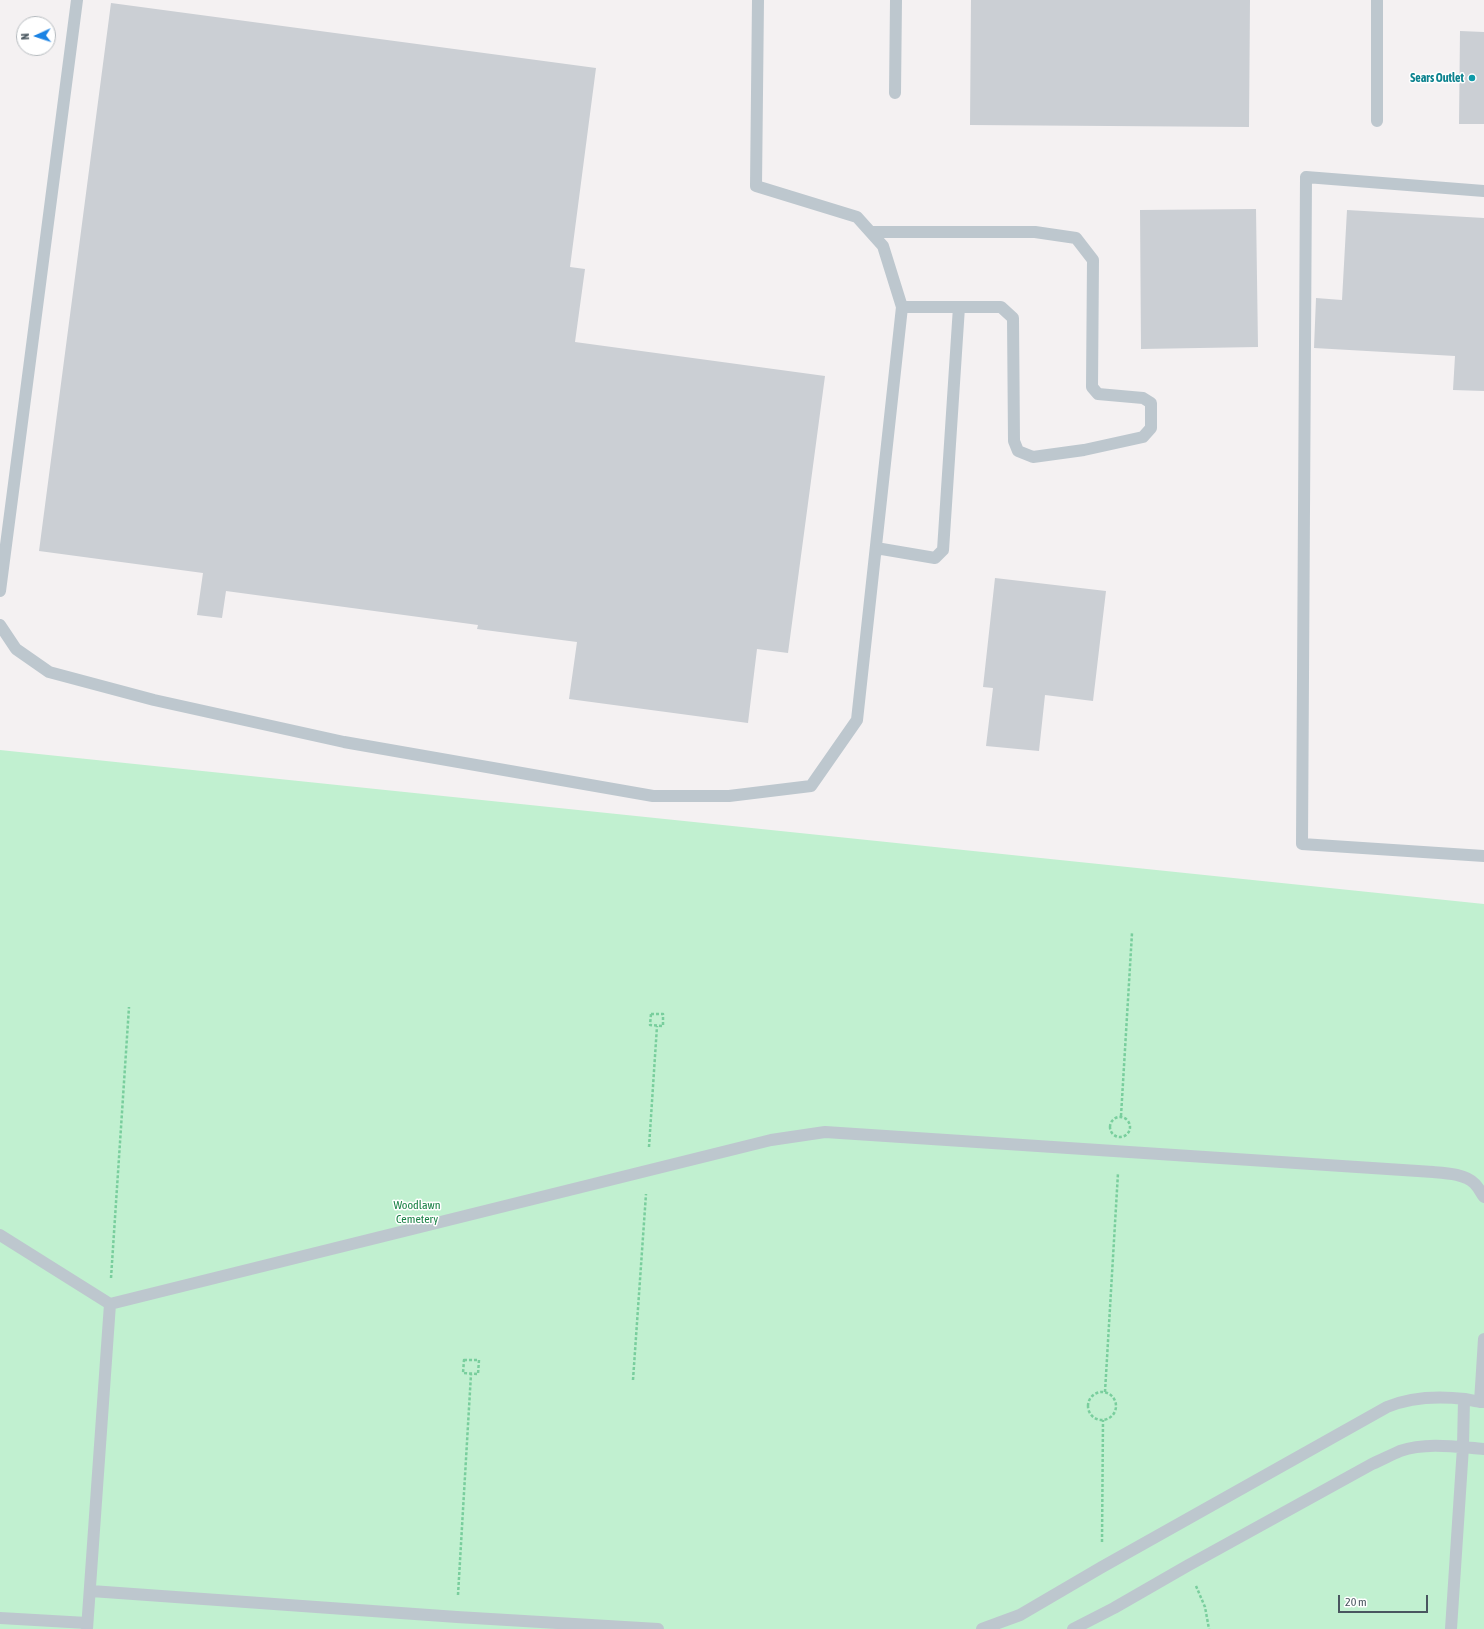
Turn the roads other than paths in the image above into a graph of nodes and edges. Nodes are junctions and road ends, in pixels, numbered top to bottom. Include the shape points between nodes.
1 (77, 0) edge
2 (758, 0) edge
3 (896, 0) edge
4 (1377, 0) edge
5 (895, 93) dead end
6 (1377, 120) dead end
7 (1484, 191) edge
8 (871, 232) junction
9 (902, 307) junction
10 (959, 307) junction
11 (876, 548) junction
12 (0, 591) edge
13 (0, 625) edge
14 (1484, 856) edge
15 (1484, 1198) edge
16 (0, 1235) edge
17 (110, 1304) junction
18 (1484, 1339) edge
19 (1464, 1399) junction
20 (1482, 1402) edge
21 (1463, 1448) junction
22 (1484, 1449) edge
23 (91, 1591) junction
24 (0, 1618) edge
25 (87, 1626) edge
26 (658, 1629) edge
27 (982, 1629) edge
28 (1073, 1629) edge
29 (1451, 1629) edge

1 - 12 lane
2 - 8 lane via 756,186 857,217
3 - 5 lane
4 - 6 lane
7 - 14 lane via 1306,177 1302,836 1302,844
8 - 9 lane via 883,246
8 - 10 lane via 1035,232 1076,238 1093,260 1092,387 1098,394 1143,398 1151,403 1151,428 1143,437 1084,450 1033,457 1018,451 1014,441 1013,318 1001,307
9 - 10 lane
9 - 11 lane
10 - 11 lane via 942,550 935,558
11 - 13 lane via 858,720 811,786 728,796 653,796 344,742 154,700 49,672 16,649
15 - 17 lane via 1471,1181 1433,1172 825,1132 771,1140
16 - 17 lane
17 - 23 lane
18 - 20 lane
19 - 20 lane
19 - 21 lane
19 - 27 lane via 1421,1398 1387,1407 1020,1615
21 - 22 lane
21 - 28 lane via 1439,1446 1400,1451
21 - 29 lane
23 - 25 lane
23 - 26 lane
24 - 25 lane

